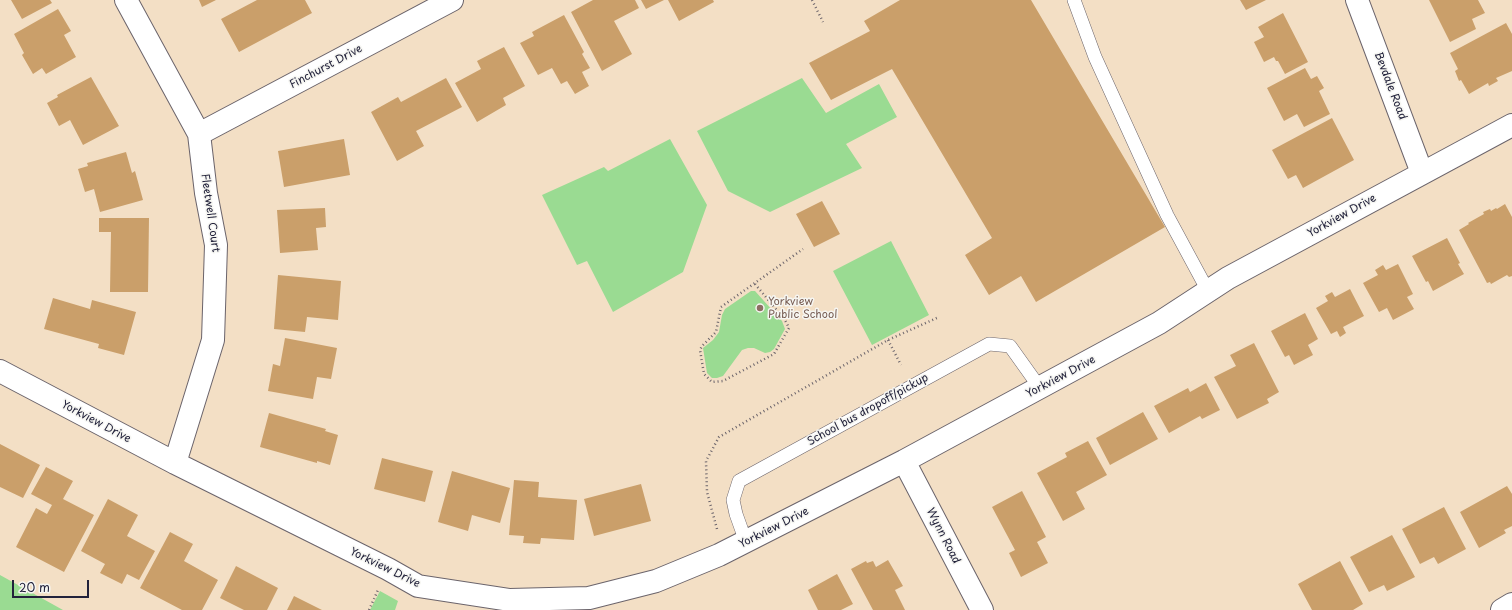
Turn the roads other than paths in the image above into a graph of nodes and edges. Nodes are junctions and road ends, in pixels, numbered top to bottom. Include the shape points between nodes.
1 (126, 0) edge
2 (452, 0) edge
3 (1074, 0) edge
4 (1357, 0) edge
5 (1512, 125) edge
6 (199, 134) junction
7 (1422, 173) junction
8 (1208, 291) junction
9 (0, 371) edge
10 (1040, 388) junction
11 (904, 461) junction
12 (175, 463) junction
13 (746, 542) junction
14 (1512, 604) edge
15 (982, 610) edge
16 (1502, 610) edge

1 - 6 street, Fleetwell Court
2 - 6 street, Finchurst Drive
3 - 8 lane via 1095,57 1167,215
4 - 7 street, Bevdale Road
5 - 7 street, Yorkview Drive
6 - 12 street, Fleetwell Court via 206,193 216,245 214,340
7 - 8 street, Yorkview Drive
8 - 10 street, Yorkview Drive via 1159,323
9 - 12 street, Yorkview Drive
10 - 11 street, Yorkview Drive
10 - 13 lane, School bus dropoff/pickup via 1010,346 989,344 739,481 733,500
11 - 13 street, Yorkview Drive
11 - 15 street, Wynn Road
12 - 13 street, Yorkview Drive via 418,586 510,600 589,598 656,581
14 - 16 street

